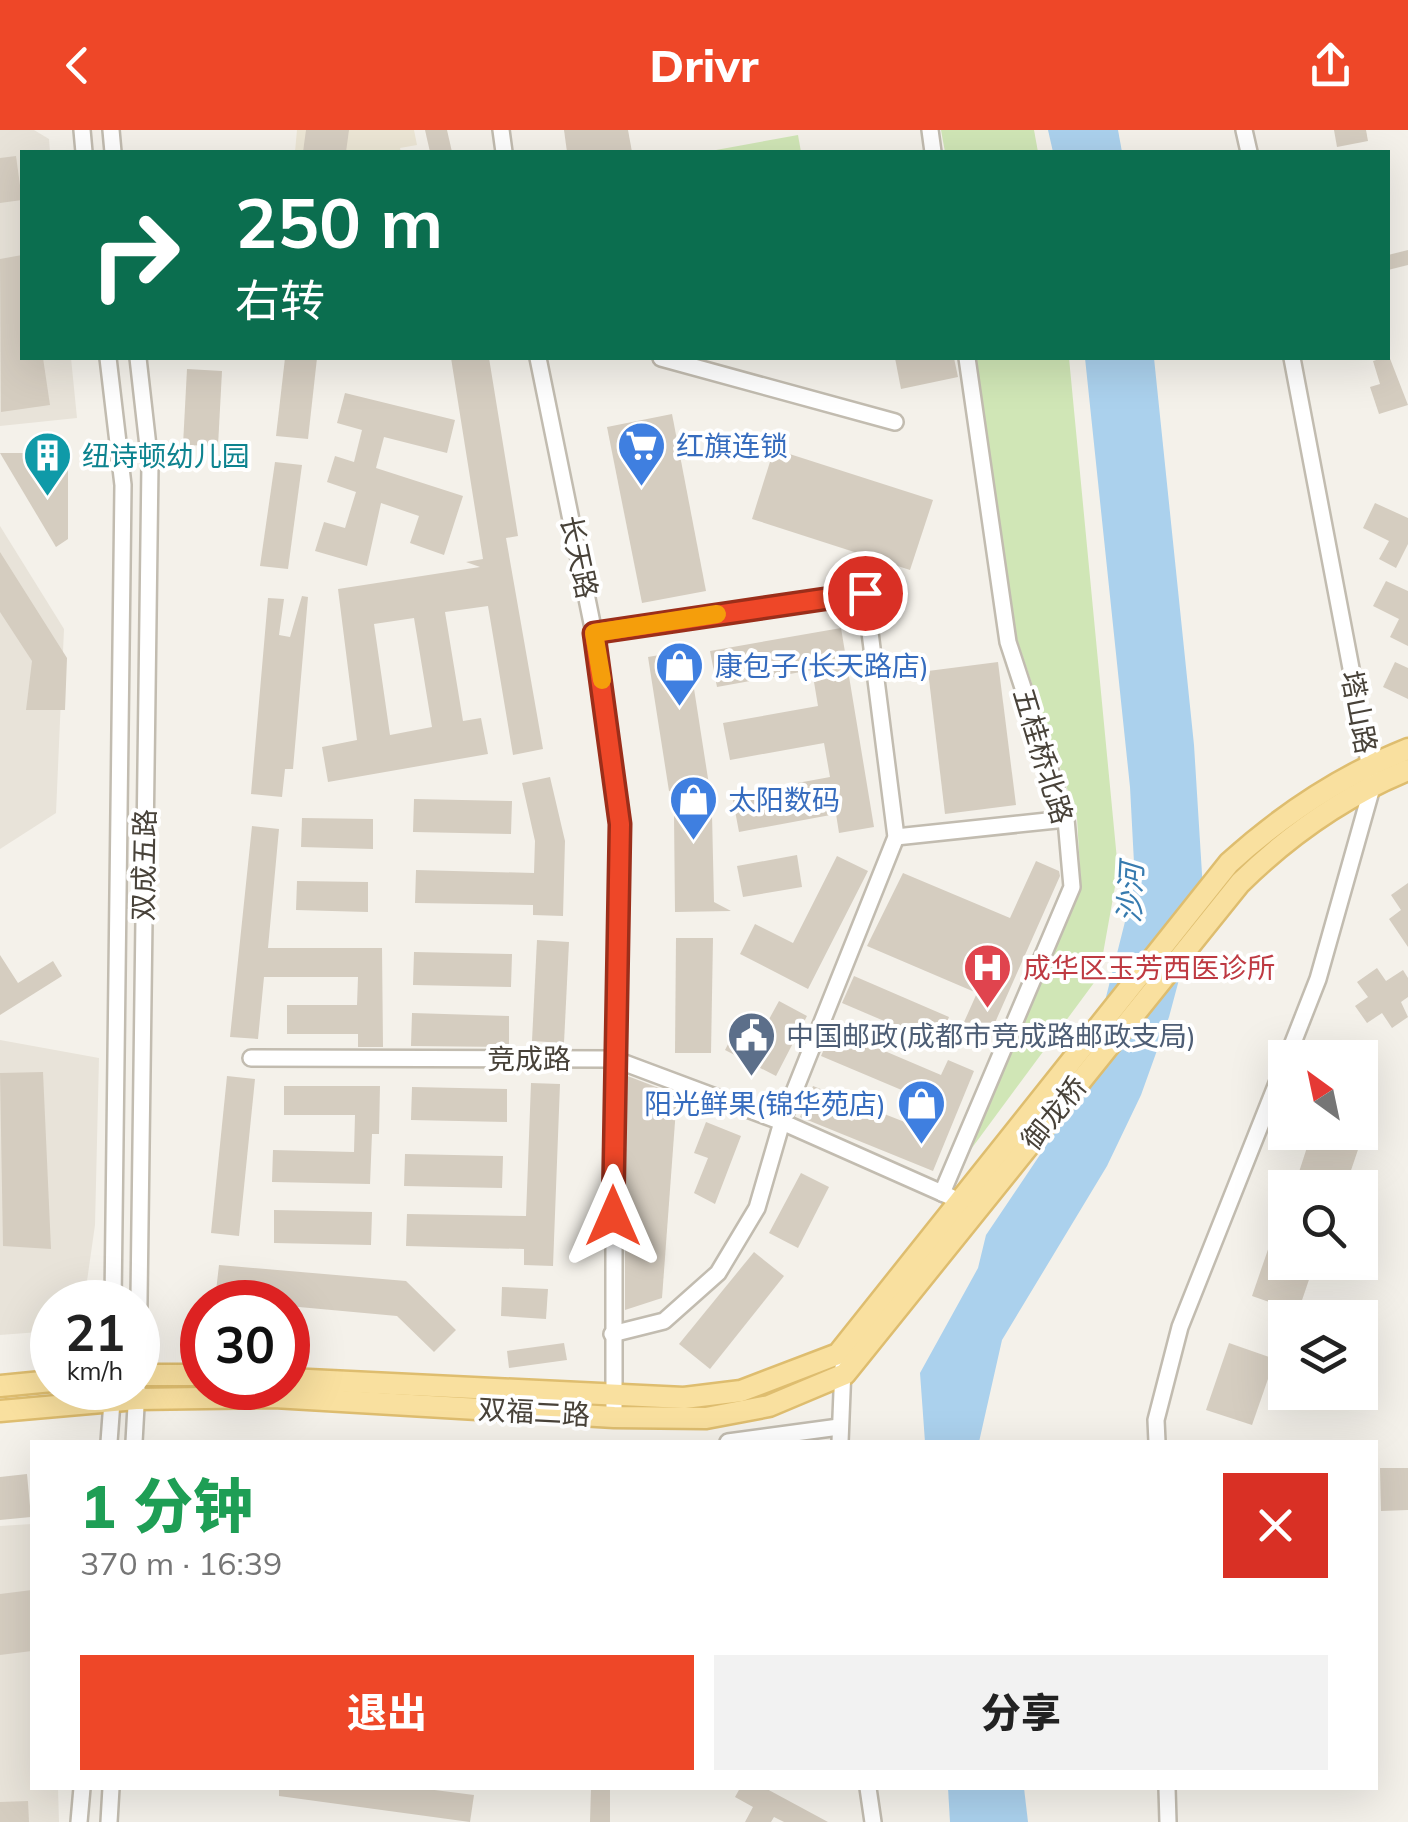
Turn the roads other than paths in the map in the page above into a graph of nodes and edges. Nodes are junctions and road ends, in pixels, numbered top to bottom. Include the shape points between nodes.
1 (108, 360) edge
2 (138, 360) edge
3 (538, 360) edge
4 (668, 360) edge
5 (967, 360) edge
6 (1292, 360) edge
7 (895, 422) dead end
8 (594, 633) junction
9 (1408, 750) edge
10 (1408, 770) edge
11 (1371, 774) junction
12 (1066, 819) junction
13 (896, 837) junction
14 (1294, 1040) edge
15 (250, 1058) dead end
16 (614, 1059) junction
17 (1268, 1105) edge
18 (782, 1122) junction
19 (996, 1152) joint
20 (960, 1200) junction
21 (113, 1280) edge
22 (139, 1280) edge
23 (612, 1334) junction
24 (842, 1364) junction
25 (310, 1379) edge
26 (30, 1383) edge
27 (0, 1386) edge
28 (614, 1393) junction
29 (160, 1395) edge
30 (30, 1407) edge
31 (111, 1410) edge
32 (135, 1410) edge
33 (0, 1411) edge
34 (614, 1417) junction
35 (840, 1435) edge
36 (109, 1440) edge
37 (134, 1440) edge
38 (760, 1440) edge
39 (1157, 1440) edge
40 (82, 1790) edge
41 (111, 1790) edge
42 (868, 1790) edge
43 (1167, 1790) edge
44 (79, 1822) edge
45 (109, 1822) edge
46 (873, 1822) edge
47 (1168, 1822) edge

1 - 21 street, 双成五路 via 123,485
2 - 22 street, 双成五路 via 150,464
3 - 8 street, 长天路
4 - 7 street
5 - 12 street, 五桂桥北路 via 1008,642
6 - 11 street, 塔山路
8 - 13 street via 865,593
8 - 16 street, 长天路 via 620,824
9 - 11 main road
10 - 11 main road
11 - 14 street, 塔山路 via 1318,979
11 - 19 main road, 御龙桥 via 1278,820 1229,863
11 - 20 main road, 御龙桥 via 1240,883
12 - 13 street
12 - 20 street, 五桂桥北路 via 1072,886
13 - 18 street
15 - 16 street, 竞成路
16 - 18 street, 竞成路
16 - 23 street, 长天路
17 - 39 street, 塔山路 via 1180,1327
18 - 20 street, 竞成路
18 - 23 street via 757,1208 718,1273 664,1322
19 - 20 main road, 双福二路
20 - 24 main road, 双福二路
23 - 28 street, 长天路
24 - 28 main road, 双福二路 via 741,1391 684,1398
24 - 34 main road, 双福二路 via 769,1406 706,1418
24 - 35 street
25 - 28 main road, 双福二路
26 - 27 main road
28 - 34 street, 长天路
29 - 34 main road, 双福二路
30 - 33 main road, 双福二路
31 - 36 street
32 - 37 street
35 - 38 street
40 - 44 street
41 - 45 street
42 - 46 street
43 - 47 street

